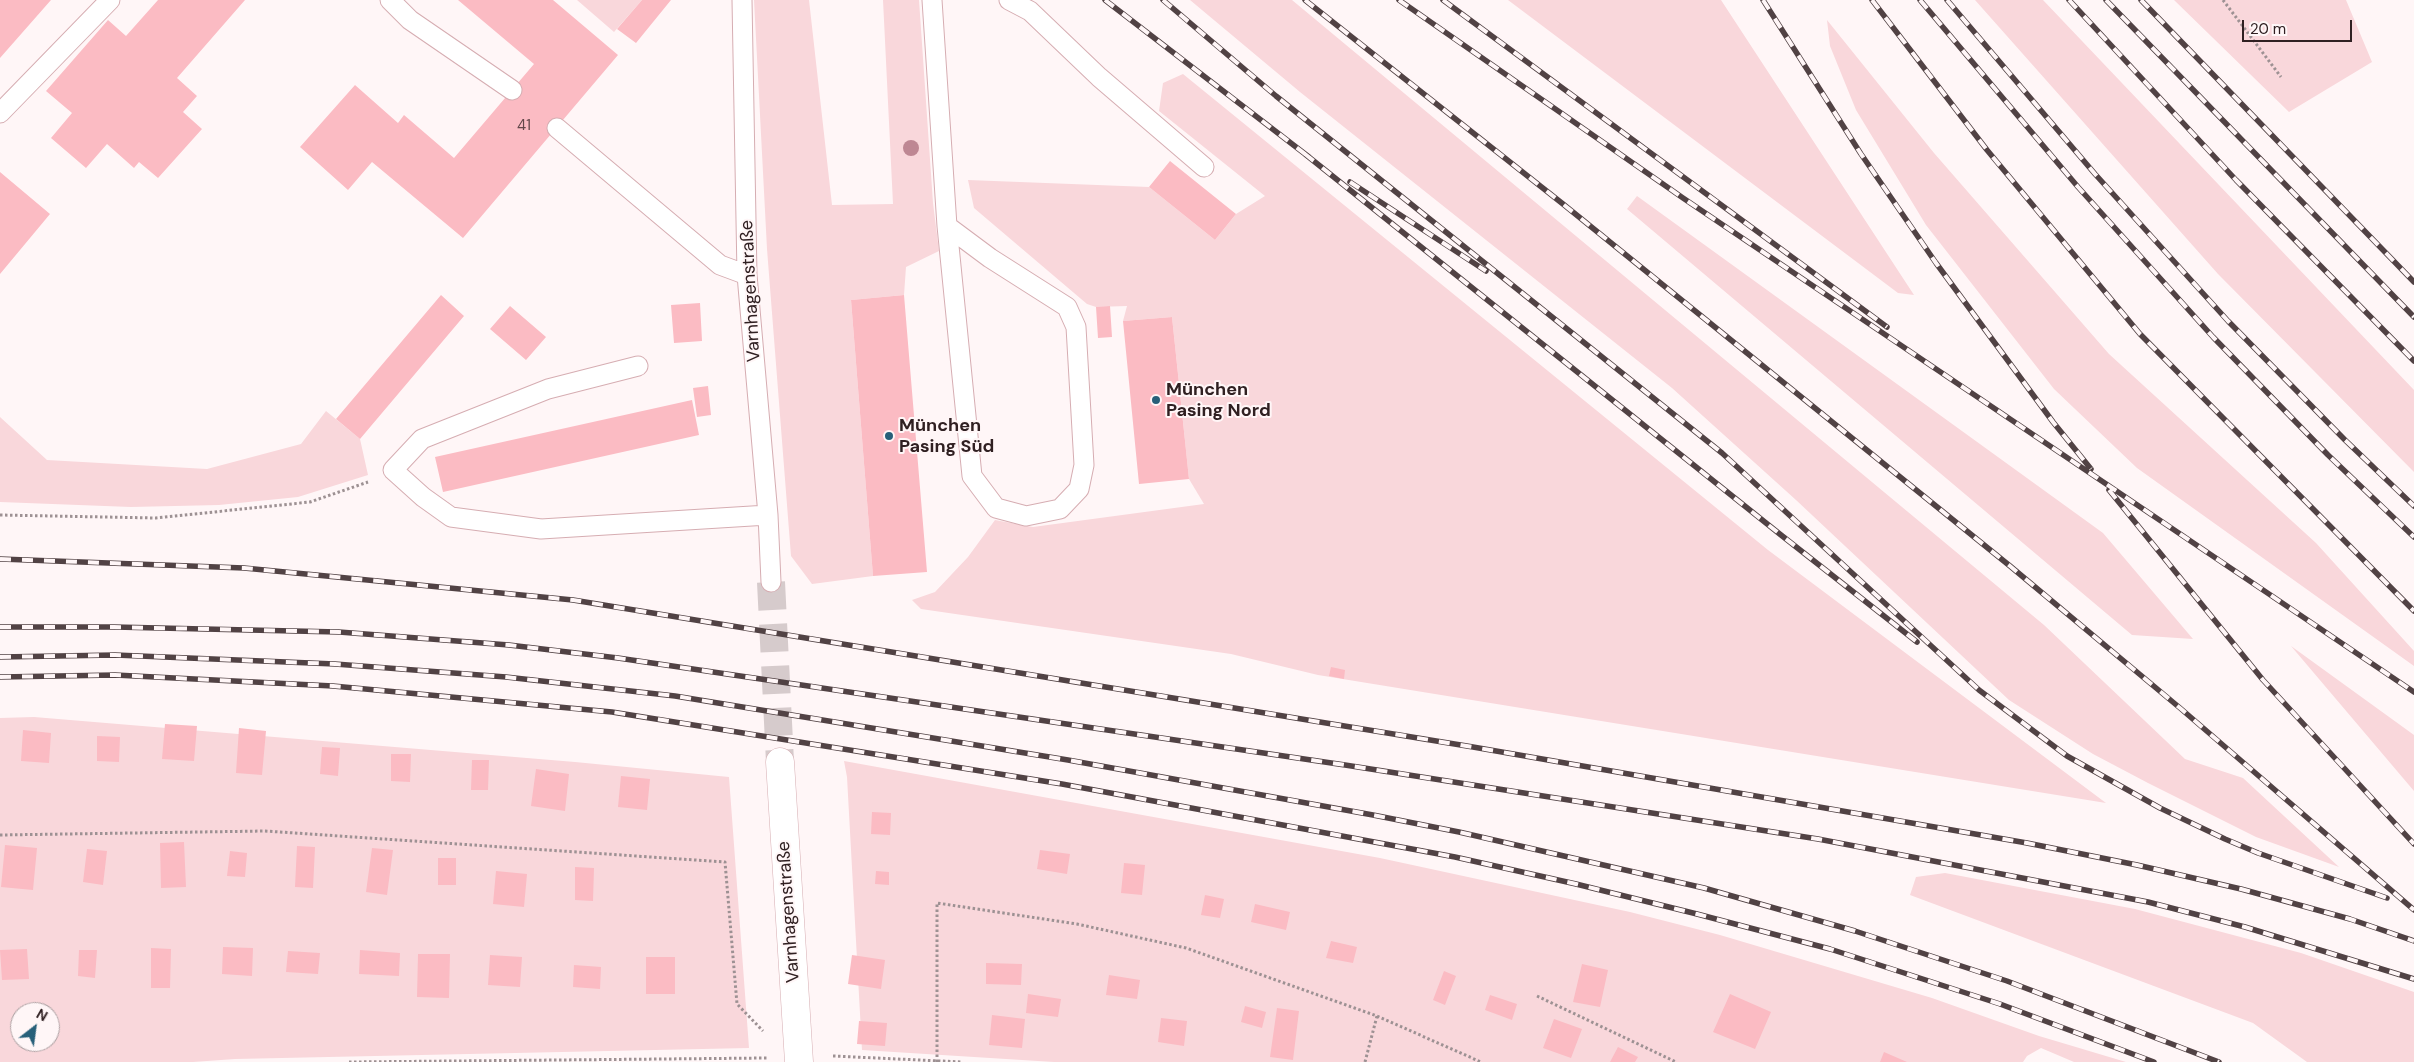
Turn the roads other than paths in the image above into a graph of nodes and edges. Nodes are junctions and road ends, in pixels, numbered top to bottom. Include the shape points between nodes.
1 (110, 0) edge
2 (390, 0) edge
3 (742, 0) edge
4 (932, 0) edge
5 (1009, 0) edge
6 (512, 90) dead end
7 (0, 113) edge
8 (557, 128) dead end
9 (1204, 167) dead end
10 (946, 226) junction
11 (747, 275) junction
12 (638, 366) dead end
13 (768, 515) junction
14 (771, 582) tunnel mouth
15 (780, 762) tunnel mouth
16 (791, 1058) edge

1 - 7 lane
2 - 6 lane via 410,20
3 - 11 lane, Varnhagenstraße
4 - 10 lane
5 - 9 lane via 1030,11 1099,77
8 - 11 lane via 720,265
10 - 10 lane via 972,476 996,508 1026,516 1060,509 1079,489 1084,465 1076,327 1067,307
11 - 13 lane, Varnhagenstraße
12 - 13 lane via 548,389 422,439 394,470 450,517 541,529
13 - 14 lane, Varnhagenstraße
15 - 16 street, Varnhagenstraße

